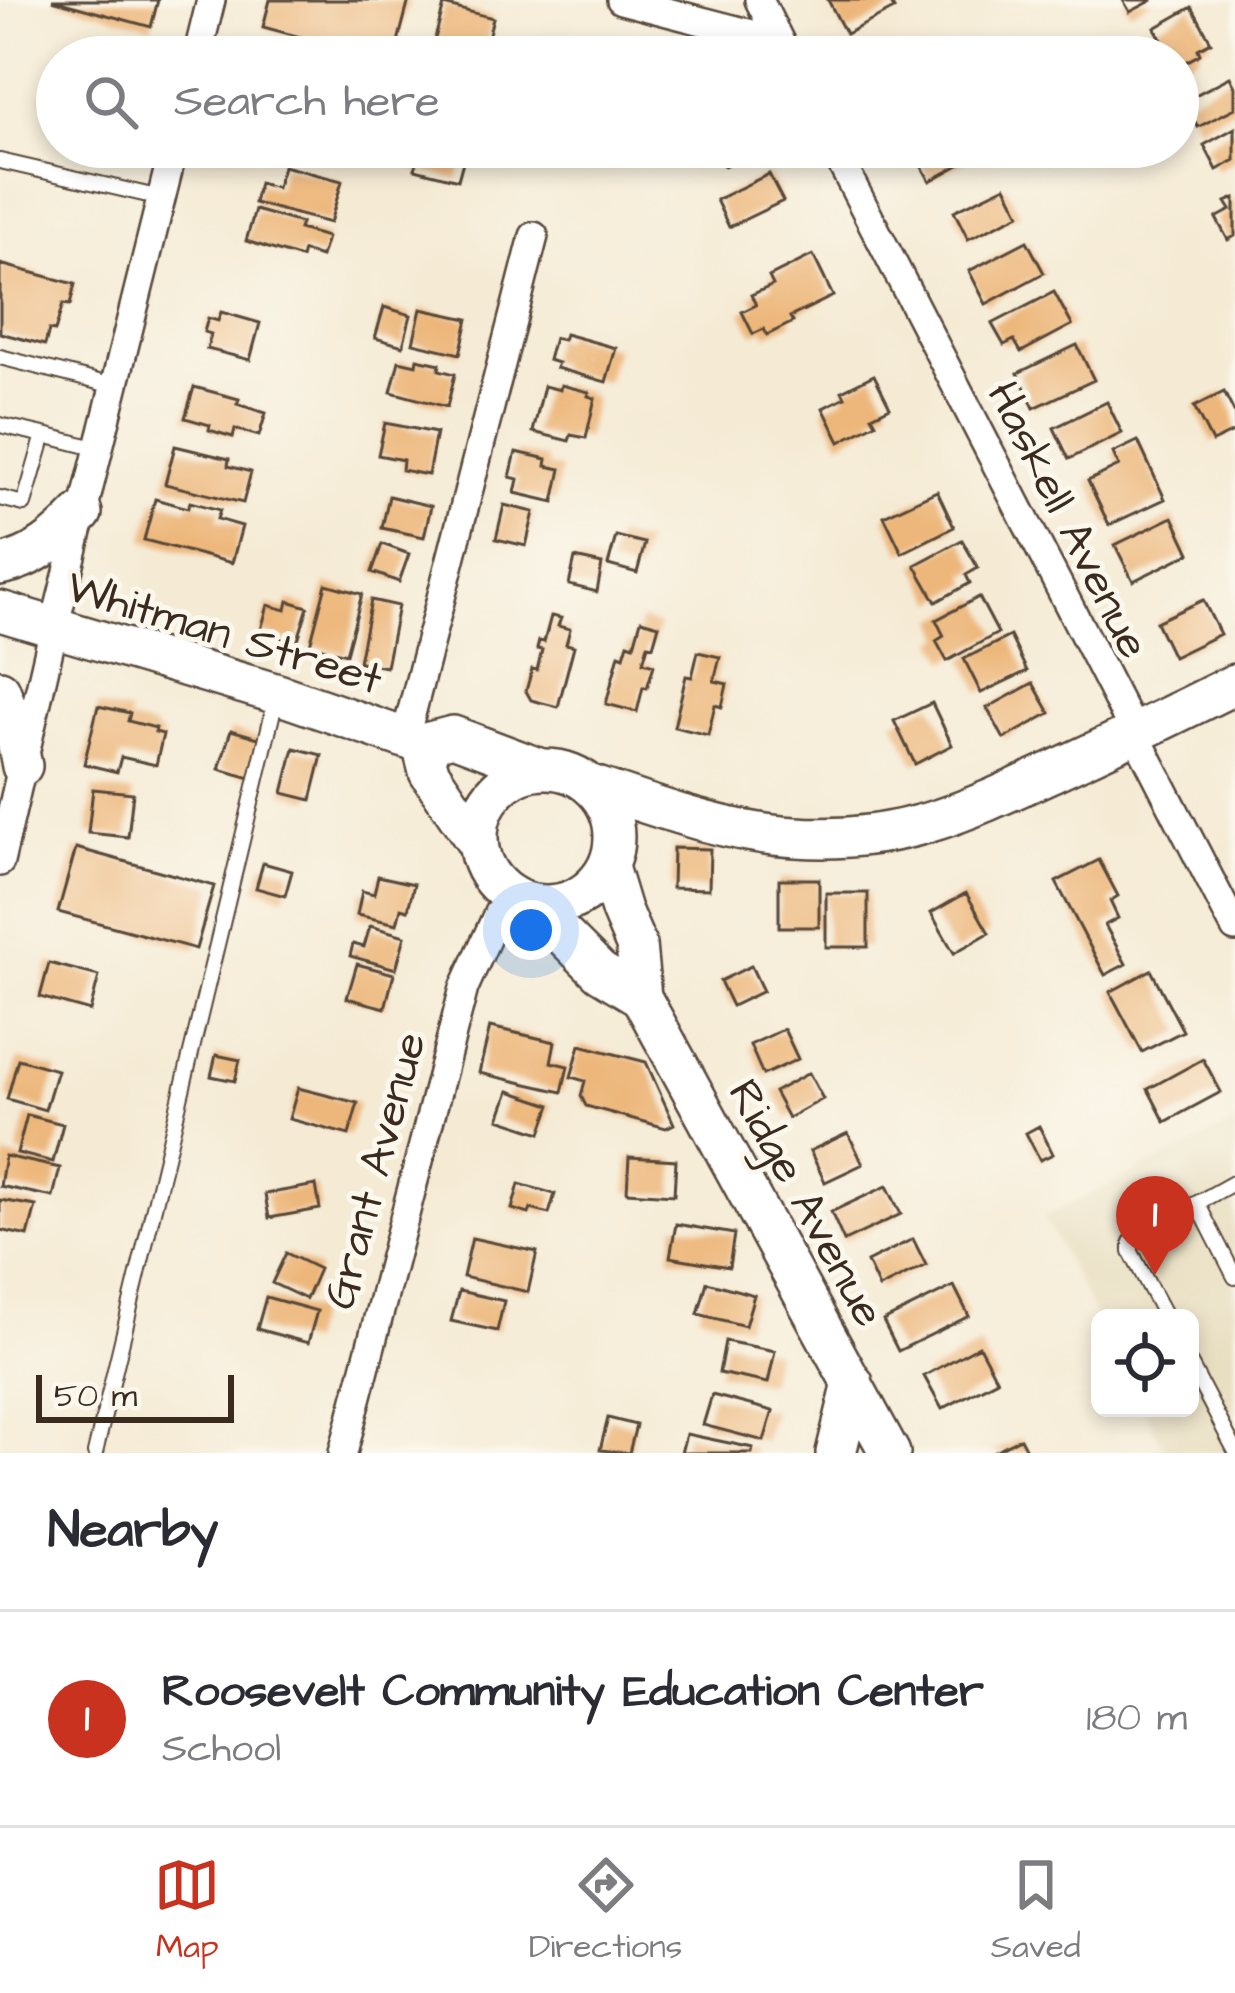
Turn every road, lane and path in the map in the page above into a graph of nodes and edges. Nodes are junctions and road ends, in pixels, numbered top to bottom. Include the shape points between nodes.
1 (211, 0) edge
2 (621, 0) edge
3 (758, 0) edge
4 (202, 36) edge
5 (740, 36) edge
6 (776, 36) edge
7 (0, 160) edge
8 (169, 168) edge
9 (843, 168) edge
10 (161, 198) junction
11 (534, 236) dead end
12 (0, 357) edge
13 (114, 386) junction
14 (0, 424) edge
15 (44, 435) junction
16 (98, 449) junction
17 (0, 498) edge
18 (82, 513) junction
19 (0, 565) edge
20 (0, 611) edge
21 (54, 628) junction
22 (1235, 684) edge
23 (0, 690) edge
24 (278, 694) junction
25 (1133, 734) junction
26 (413, 741) junction
27 (22, 766) junction
28 (541, 769) junction
29 (590, 785) junction
30 (706, 823) junction
31 (477, 843) junction
32 (611, 859) junction
33 (0, 862) edge
34 (515, 909) junction
35 (1235, 928) edge
36 (641, 997) junction
37 (1235, 1182) edge
38 (1197, 1203) junction
39 (1235, 1277) edge
40 (1161, 1309) edge
41 (1199, 1381) edge
42 (853, 1383) junction
43 (1235, 1450) edge
44 (94, 1453) edge
45 (343, 1453) edge
46 (836, 1453) edge
47 (890, 1453) edge

1 - 4 street
2 - 5 street
3 - 6 street
7 - 10 lane
8 - 10 street
9 - 25 street, Haskell Avenue
10 - 13 street
11 - 26 street
12 - 13 lane
13 - 16 street
14 - 15 lane
15 - 16 lane
15 - 17 lane via 23,504
16 - 18 street
18 - 19 main road via 56,540
18 - 21 street
20 - 21 main road, Whitman Street
21 - 24 main road, Whitman Street
21 - 27 street
22 - 25 main road
23 - 27 main road
24 - 26 main road, Whitman Street
24 - 44 lane
25 - 30 main road via 932,824 890,833 791,837
25 - 35 street, Haskell Avenue
26 - 28 main road, Whitman Street via 453,736
26 - 31 main road, Whitman Street
27 - 33 street
28 - 29 main road
28 - 31 main road via 493,793
29 - 30 main road
29 - 32 main road via 611,814
30 - 32 main road via 639,833
31 - 34 main road via 489,876 516,899
32 - 34 main road via 584,894
32 - 36 main road, Ridge Avenue via 636,945
34 - 36 main road, Ridge Avenue
34 - 45 street, Grant Avenue via 464,988
36 - 42 main road, Ridge Avenue
37 - 38 lane
38 - 39 lane
38 - 40 lane via 1131,1242
41 - 43 lane
42 - 46 main road
42 - 47 main road, Ridge Avenue

